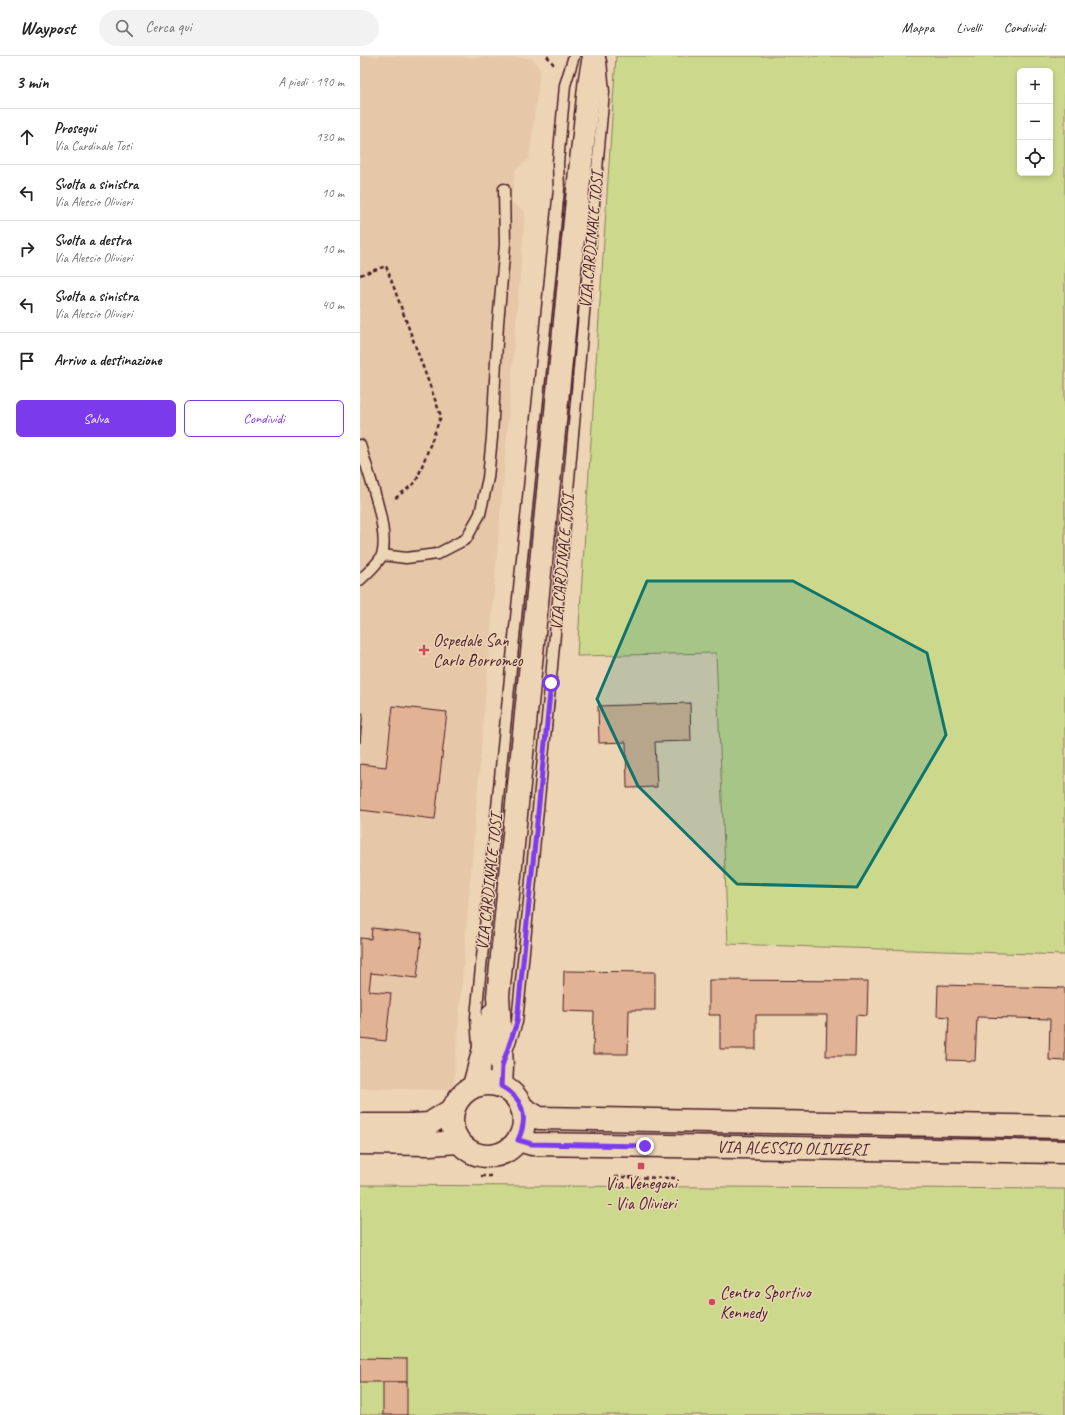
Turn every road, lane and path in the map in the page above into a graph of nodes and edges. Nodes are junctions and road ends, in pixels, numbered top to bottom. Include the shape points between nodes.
1 (547, 56) edge
2 (574, 56) edge
3 (586, 56) edge
4 (594, 56) edge
5 (600, 56) edge
6 (554, 65) dead end
7 (590, 78) junction
8 (504, 189) dead end
9 (360, 275) edge
10 (360, 445) edge
11 (379, 507) junction
12 (382, 555) junction
13 (360, 580) edge
14 (541, 667) junction
15 (512, 961) junction
16 (498, 996) junction
17 (479, 1064) junction
18 (502, 1076) junction
19 (474, 1086) junction
20 (522, 1108) junction
21 (453, 1109) junction
22 (360, 1125) edge
23 (1065, 1128) edge
24 (518, 1140) junction
25 (458, 1142) junction
26 (360, 1143) edge
27 (1065, 1152) edge
28 (481, 1176) dead end
29 (491, 1176) dead end
30 (615, 1177) dead end
31 (675, 1178) dead end

1 - 6 path
2 - 17 lane, VIA CARDINALE TOSI via 565,85 558,163 559,189 476,1017
3 - 7 main road, VIA CARDINALE TOSI
4 - 7 main road, VIA CARDINALE TOSI
5 - 14 lane, VIA CARDINALE TOSI via 604,92
7 - 14 main road, VIA CARDINALE TOSI
8 - 12 lane via 505,245 492,436 488,478 480,514 466,539 437,554 406,558
9 - 11 path via 386,266 441,416 416,482 387,506
10 - 11 lane
11 - 12 lane via 384,534
12 - 13 lane
14 - 15 main road, VIA CARDINALE TOSI
15 - 16 main road, VIA CARDINALE TOSI
15 - 18 lane, VIA CARDINALE TOSI via 517,1022
16 - 17 main road, VIA CARDINALE TOSI
16 - 18 main road, VIA CARDINALE TOSI
17 - 19 main road, VIA CARDINALE TOSI
18 - 19 main road
18 - 20 main road, VIA ALESSIO OLIVIERI
19 - 21 main road via 461,1095
20 - 23 main road, VIA ALESSIO OLIVIERI via 539,1118
20 - 24 main road, VIA ALESSIO OLIVIERI via 523,1130
21 - 22 main road via 429,1124
21 - 25 main road via 452,1122
24 - 25 main road via 506,1152 495,1156 472,1152
24 - 27 main road, VIA ALESSIO OLIVIERI via 532,1144
25 - 26 main road
28 - 29 path
30 - 31 path

